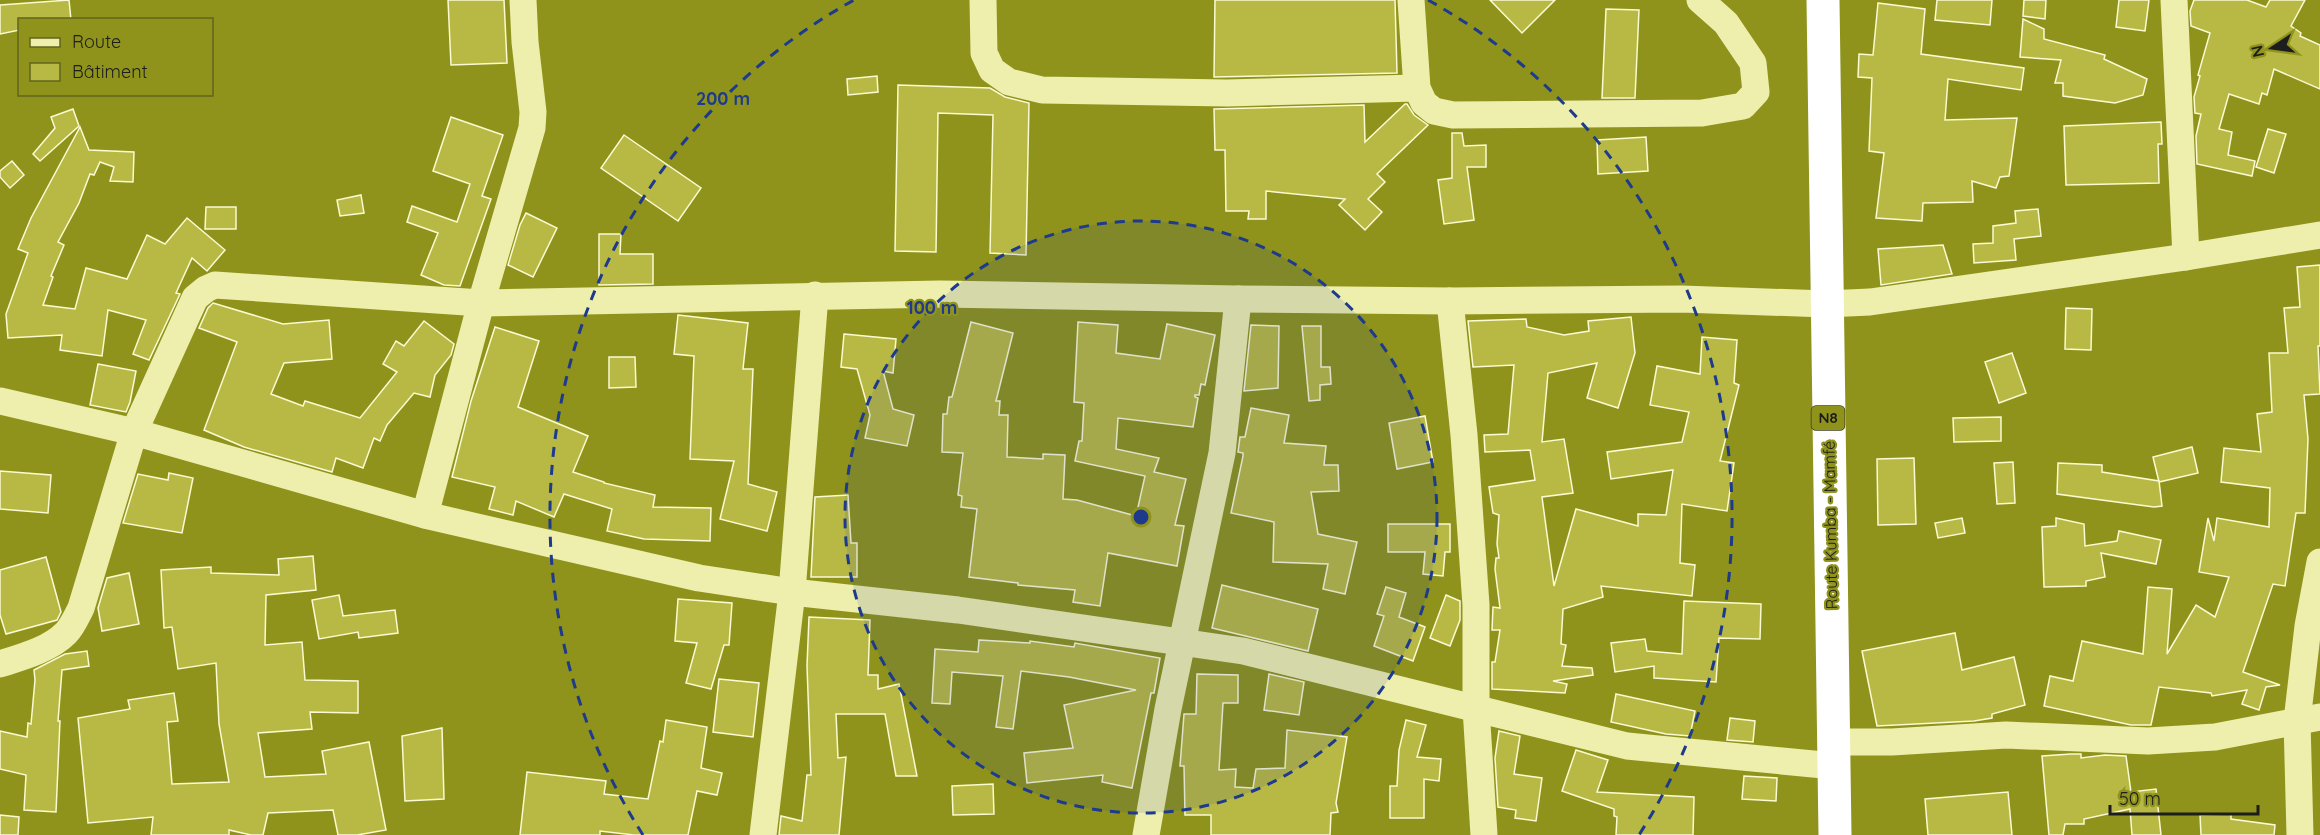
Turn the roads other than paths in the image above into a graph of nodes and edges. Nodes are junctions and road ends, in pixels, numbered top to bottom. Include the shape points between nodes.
1 (523, 0) edge
2 (983, 0) edge
3 (1411, 0) edge
4 (1700, 0) edge
5 (1823, 0) edge
6 (2174, 0) edge
7 (1417, 88) junction
8 (2320, 234) edge
9 (2186, 257) junction
10 (815, 295) junction
11 (1238, 299) junction
12 (1450, 301) junction
13 (481, 303) junction
14 (1826, 304) junction
15 (0, 401) edge
16 (134, 432) junction
17 (425, 515) junction
18 (2320, 562) edge
19 (792, 592) junction
20 (1182, 642) junction
21 (0, 664) edge
22 (1476, 708) junction
23 (2308, 719) edge
24 (1834, 754) junction
25 (763, 835) edge
26 (1146, 835) edge
27 (1484, 835) edge
28 (1835, 835) edge
29 (2300, 835) edge

1 - 13 street via 532,128
2 - 7 street via 984,53 992,70 1009,82 1042,90 1227,93
3 - 7 street
4 - 7 street via 1726,23 1754,63 1756,92 1743,106 1702,113 1453,115 1424,104
5 - 14 highway, Route Kumba - Mamfé / N8
6 - 9 street
8 - 9 street
9 - 14 street via 1870,302
10 - 11 street
10 - 13 street
10 - 19 street
11 - 12 street
11 - 20 street via 1222,453
12 - 14 street via 1682,299
12 - 22 street via 1476,605
13 - 16 street via 215,285 195,298
13 - 17 street
14 - 24 highway, Route Kumba - Mamfé / N8
15 - 16 street
16 - 17 street
16 - 21 street via 81,608 67,633 47,646
17 - 19 street via 699,578
18 - 23 street via 2308,626
19 - 20 street via 958,610
19 - 25 street
20 - 22 street via 1243,651
20 - 26 street
22 - 24 street via 1627,746
22 - 27 street
23 - 24 street via 2215,737 2148,741 2006,735 1892,742
23 - 29 street
24 - 28 highway, Route Kumba - Mamfé / N8

